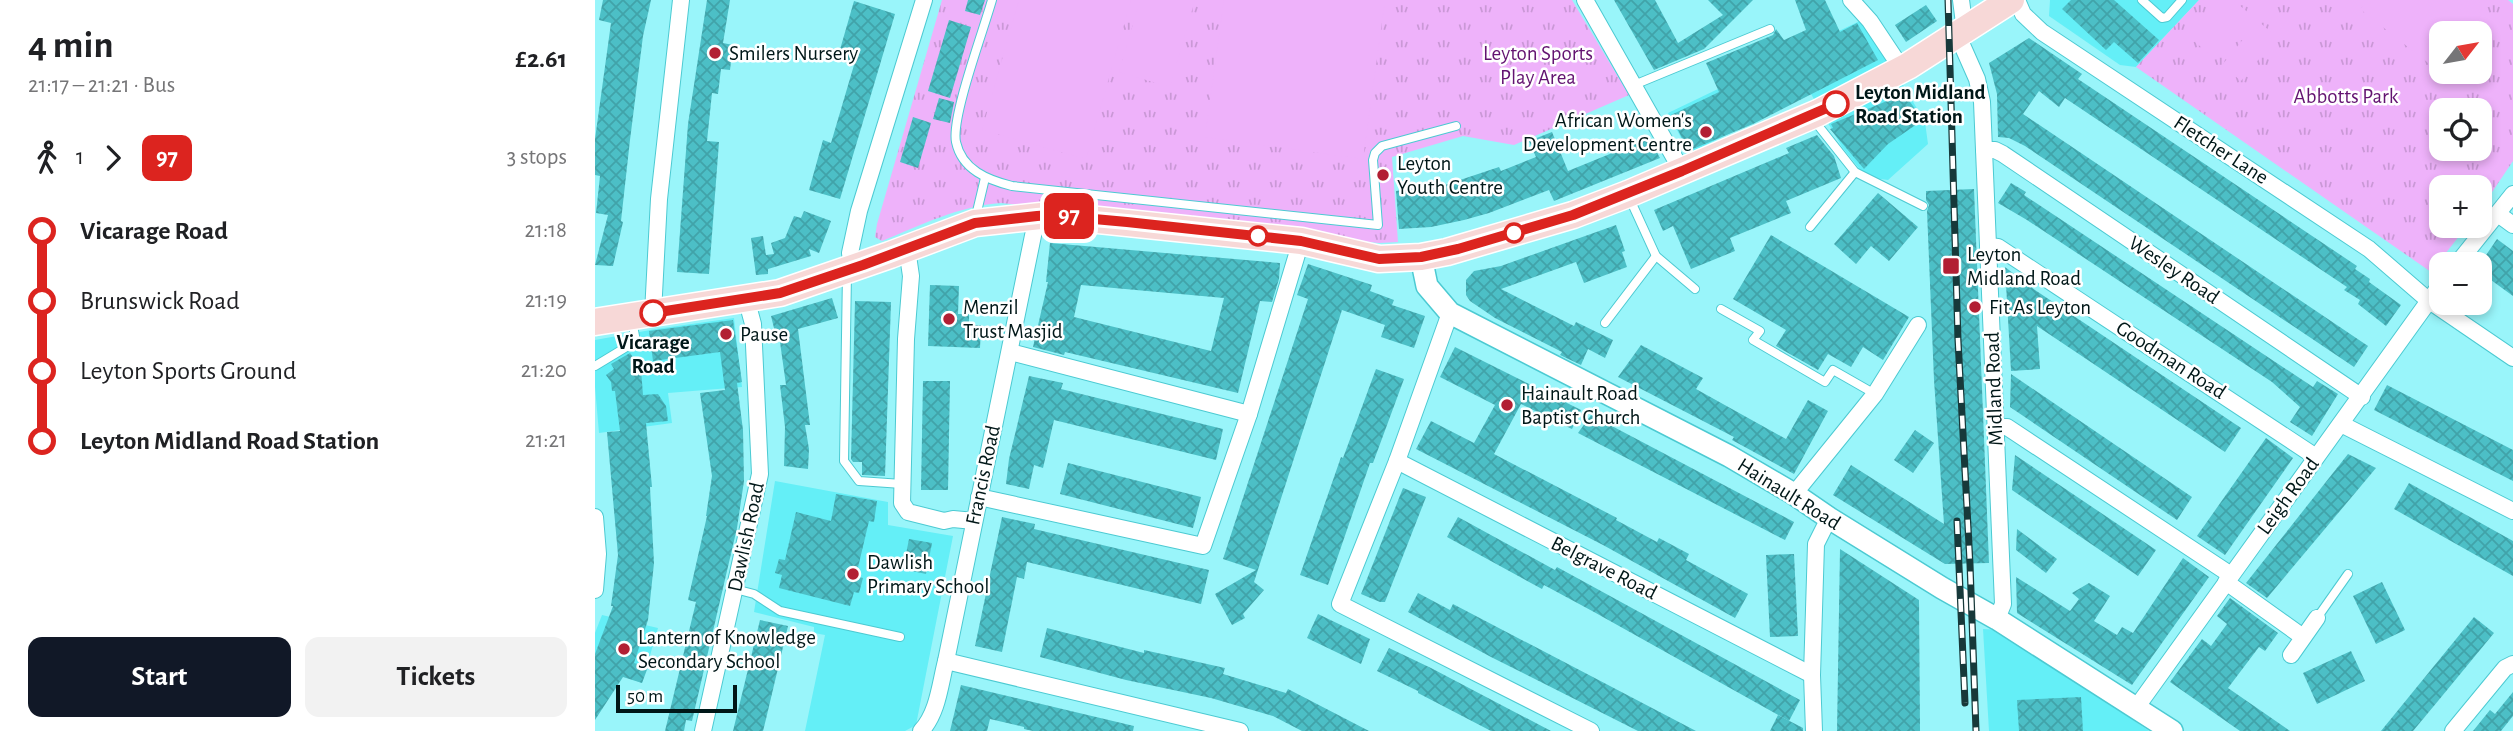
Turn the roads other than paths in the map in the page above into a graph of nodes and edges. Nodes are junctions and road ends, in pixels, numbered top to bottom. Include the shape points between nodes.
1 (681, 0) edge
2 (924, 0) edge
3 (992, 0) edge
4 (1585, 0) edge
5 (1851, 0) edge
6 (1961, 0) edge
7 (2014, 0) edge
8 (2142, 0) edge
9 (2182, 0) edge
10 (1770, 29) dead end
11 (1962, 33) junction
12 (1902, 69) junction
13 (1634, 85) junction
14 (1811, 116) junction
15 (1456, 126) dead end
16 (1984, 150) junction
17 (1682, 171) junction
18 (1855, 172) junction
19 (985, 178) junction
20 (1628, 194) junction
21 (2513, 194) edge
22 (1923, 206) dead end
23 (2498, 214) junction
24 (1037, 216) junction
25 (975, 223) junction
26 (2513, 225) edge
27 (1810, 227) dead end
28 (1301, 241) junction
29 (1988, 246) junction
30 (907, 248) junction
31 (2467, 252) edge
32 (1656, 256) junction
33 (1421, 257) junction
34 (849, 270) junction
35 (1695, 289) dead end
36 (746, 298) junction
37 (2428, 300) junction
38 (1721, 309) dead end
39 (1450, 313) junction
40 (643, 315) junction
41 (595, 322) edge
42 (1605, 323) dead end
43 (1918, 325) dead end
44 (1010, 352) junction
45 (2513, 358) edge
46 (595, 366) edge
47 (1875, 394) junction
48 (2362, 397) junction
49 (1249, 414) junction
50 (2341, 424) junction
51 (1996, 427) junction
52 (2316, 457) junction
53 (1397, 461) junction
54 (902, 484) junction
55 (1794, 494) junction
56 (979, 498) junction
57 (2513, 512) edge
58 (595, 517) edge
59 (1829, 518) junction
60 (974, 521) junction
61 (2348, 574) dead end
62 (2229, 578) junction
63 (734, 589) junction
64 (595, 590) edge
65 (2317, 618) joint
66 (1997, 619) junction
67 (900, 637) dead end
68 (2303, 637) junction
69 (2288, 660) dead end
70 (946, 661) junction
71 (2509, 666) edge
72 (1812, 676) junction
73 (2142, 719) edge
74 (703, 731) edge
75 (921, 731) edge
76 (1240, 731) edge
77 (1591, 731) edge
78 (1814, 731) edge
79 (2172, 731) edge
80 (2453, 731) edge

1 - 40 street
2 - 34 street via 859,211
3 - 19 lane via 957,117 956,141 969,165
4 - 13 street
5 - 12 street
6 - 11 street, Midland Road
7 - 11 main road
7 - 37 street, Fletcher Lane via 2042,32 2369,249
8 - 9 lane via 2162,18
10 - 13 lane
11 - 12 main road
11 - 16 street, Midland Road via 1980,91
12 - 14 main road
13 - 17 street
14 - 17 main road
14 - 18 lane
15 - 19 lane via 1382,146 1375,153 1378,225 1012,186
16 - 29 street, Midland Road
16 - 48 street, Wesley Road via 2003,154
17 - 20 main road
18 - 22 lane
18 - 27 lane
19 - 25 lane
20 - 32 lane
20 - 33 main road via 1573,215
21 - 23 street
23 - 26 street
23 - 31 street
24 - 25 main road
24 - 28 main road
24 - 44 street, Francis Road
25 - 30 main road
28 - 33 main road via 1379,259
28 - 49 street
29 - 51 street, Midland Road
29 - 52 street, Goodman Road via 1998,247
30 - 34 main road
30 - 54 street via 911,276
32 - 35 lane
32 - 42 lane
33 - 39 street, Hainault Road via 1427,286
34 - 36 main road via 780,293
34 - 54 lane via 844,461 859,481
36 - 40 main road
36 - 63 street, Dawlish Road via 753,324 760,474
37 - 45 street, Fletcher Lane
37 - 48 street, Leigh Road
38 - 47 lane via 1760,331 1753,340 1825,382 1833,370
39 - 53 street
39 - 55 street, Hainault Road
40 - 41 main road
40 - 46 lane via 633,343
43 - 47 street
44 - 49 street
44 - 56 street, Francis Road
47 - 55 street
48 - 50 street, Leigh Road
49 - 56 street via 1203,546
50 - 52 street, Leigh Road
50 - 57 street
51 - 62 street via 2007,427
51 - 66 street, Midland Road via 2003,604
52 - 62 street, Leigh Road
53 - 72 street, Belgrave Road
53 - 77 street via 1340,604
54 - 60 street via 902,503 908,512 944,521
55 - 59 street, Hainault Road
56 - 60 street, Francis Road
58 - 64 street
59 - 66 street, Hainault Road
59 - 72 street via 1816,544
60 - 70 street, Francis Road
61 - 65 lane
62 - 68 street
62 - 73 street, Leigh Road
63 - 67 lane via 754,594 780,611
63 - 74 street, Dawlish Road
65 - 68 street
66 - 73 street, Hainault Road
68 - 69 street
70 - 75 street, Francis Road via 934,711
70 - 76 street
71 - 80 street
72 - 78 street
73 - 79 street, Hainault Road

